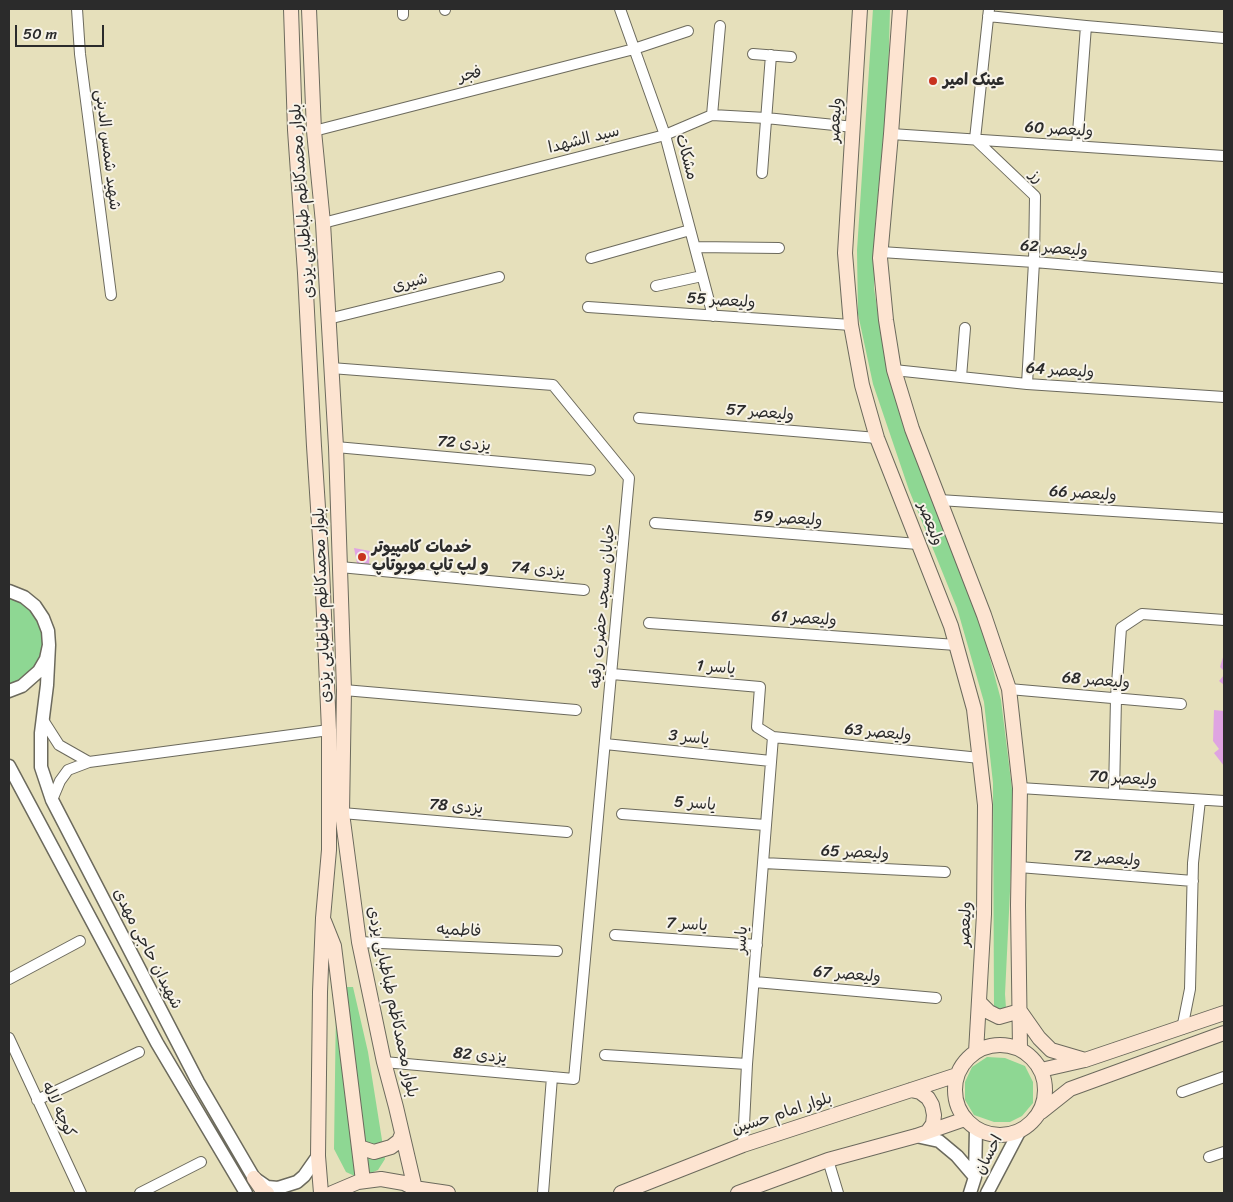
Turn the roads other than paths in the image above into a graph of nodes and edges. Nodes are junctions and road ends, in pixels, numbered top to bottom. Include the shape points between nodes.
1 (77, 9) edge
2 (291, 9) edge
3 (309, 9) edge
4 (620, 9) edge
5 (860, 9) edge
6 (900, 9) edge
7 (988, 12) edge
8 (720, 26) dead end
9 (1086, 26) junction
10 (292, 30) junction
11 (310, 30) junction
12 (688, 31) dead end
13 (1224, 38) edge
14 (634, 49) junction
15 (311, 53) junction
16 (292, 54) junction
17 (754, 54) dead end
18 (771, 56) junction
19 (791, 57) dead end
20 (712, 115) junction
21 (766, 118) junction
22 (854, 127) junction
23 (314, 131) junction
24 (891, 134) junction
25 (665, 135) junction
26 (976, 139) junction
27 (1077, 146) junction
28 (1224, 156) edge
29 (762, 173) dead end
30 (324, 223) junction
31 (690, 230) junction
32 (695, 247) junction
33 (779, 248) dead end
34 (880, 252) junction
35 (591, 258) dead end
36 (1034, 262) junction
37 (702, 276) junction
38 (499, 277) dead end
39 (1224, 278) edge
40 (656, 286) dead end
41 (110, 295) dead end
42 (588, 307) dead end
43 (713, 316) junction
44 (328, 319) junction
45 (851, 325) junction
46 (965, 328) dead end
47 (331, 368) junction
48 (894, 370) junction
49 (961, 377) junction
50 (1028, 384) junction
51 (1224, 397) edge
52 (639, 418) dead end
53 (877, 438) junction
54 (336, 447) junction
55 (590, 470) dead end
56 (940, 500) junction
57 (1224, 518) edge
58 (656, 523) dead end
59 (918, 544) junction
60 (340, 567) junction
61 (584, 590) dead end
62 (9, 591) edge
63 (1224, 620) edge
64 (649, 623) dead end
65 (49, 645) junction
66 (956, 645) junction
67 (612, 674) junction
68 (1009, 689) junction
69 (344, 690) junction
70 (9, 691) edge
71 (1116, 698) junction
72 (1181, 704) dead end
73 (576, 710) dead end
74 (43, 720) junction
75 (329, 730) junction
76 (773, 737) junction
77 (605, 744) junction
78 (980, 758) junction
79 (771, 761) junction
80 (89, 762) junction
81 (9, 766) edge
82 (12, 781) edge
83 (1020, 788) junction
84 (1114, 793) junction
85 (52, 800) junction
86 (1200, 800) junction
87 (1224, 801) edge
88 (342, 812) junction
89 (622, 814) dead end
90 (765, 825) junction
91 (567, 832) dead end
92 (764, 863) junction
93 (1019, 867) junction
94 (945, 872) dead end
95 (1193, 881) junction
96 (323, 918) junction
97 (615, 934) dead end
98 (80, 941) dead end
99 (359, 942) junction
100 (757, 945) junction
101 (557, 951) dead end
102 (9, 979) edge
103 (755, 982) junction
104 (936, 998) dead end
105 (979, 1002) junction
106 (1020, 1010) junction
107 (1224, 1013) edge
108 (1182, 1029) junction
109 (1224, 1033) edge
110 (9, 1038) edge
111 (1020, 1050) junction
112 (139, 1052) dead end
113 (976, 1052) junction
114 (605, 1055) dead end
115 (13, 1058) edge
116 (384, 1062) junction
117 (1078, 1062) junction
118 (747, 1064) junction
119 (1041, 1070) junction
120 (958, 1075) junction
121 (552, 1077) junction
122 (574, 1078) joint
123 (1224, 1078) edge
124 (1083, 1085) junction
125 (911, 1090) junction
126 (1182, 1092) dead end
127 (37, 1100) junction
128 (1040, 1113) junction
129 (965, 1119) junction
130 (976, 1129) junction
131 (1019, 1132) junction
132 (402, 1134) junction
133 (922, 1134) junction
134 (743, 1145) junction
135 (359, 1147) junction
136 (1224, 1152) edge
137 (318, 1156) junction
138 (1209, 1157) dead end
139 (828, 1160) junction
140 (201, 1162) dead end
141 (974, 1177) junction
142 (254, 1178) junction
143 (363, 1182) junction
144 (415, 1191) edge
145 (80, 1193) edge
146 (140, 1193) edge
147 (246, 1193) edge
148 (267, 1193) edge
149 (321, 1193) edge
150 (332, 1193) edge
151 (448, 1193) edge
152 (543, 1193) edge
153 (621, 1193) edge
154 (738, 1193) edge
155 (838, 1193) edge
156 (970, 1193) edge
157 (987, 1193) edge

1 - 41 street, شهید شمس الدینی
2 - 10 main road, بلوار محمدکاظم طباطبایی یزدی
3 - 11 main road, بلوار محمدکاظم طباطبایی یزدی
4 - 14 street, مشکات
5 - 22 main road, ولیعصر
6 - 24 main road, ولیعصر
7 - 9 street
7 - 26 street
8 - 20 street
9 - 13 street
9 - 27 street
10 - 11 main road via 301,36
10 - 16 main road, بلوار محمدکاظم طباطبایی یزدی
11 - 15 main road, بلوار محمدکاظم طباطبایی یزدی
12 - 14 street, فجر
14 - 23 street, فجر
14 - 25 street, مشکات
15 - 16 main road via 300,50
15 - 23 main road, بلوار محمدکاظم طباطبایی یزدی
16 - 75 main road, بلوار محمدکاظم طباطبایی یزدی
17 - 18 street
18 - 19 street
18 - 21 street
20 - 21 street, سید الشهدا
20 - 25 street, سید الشهدا
21 - 22 street, سید الشهدا
21 - 29 street
22 - 45 main road, ولیعصر via 845,253
23 - 30 main road, بلوار محمدکاظم طباطبایی یزدی
24 - 26 street, ولیعصر 60
24 - 34 main road, ولیعصر
25 - 30 street, سید الشهدا
25 - 31 street, مشکات
26 - 27 street, ولیعصر 60
26 - 36 street, رز via 1035,196
27 - 28 street, ولیعصر 60
30 - 44 main road, بلوار محمدکاظم طباطبایی یزدی
31 - 32 street, مشکات
31 - 35 street
32 - 33 street
32 - 37 street, مشکات
34 - 36 street, ولیعصر 62
34 - 48 main road, ولیعصر
36 - 39 street, ولیعصر 62
36 - 50 street, رز
37 - 40 street
37 - 43 street, مشکات
38 - 44 street, شیری
42 - 43 street, ولیعصر 55
43 - 45 street, ولیعصر 55
44 - 47 main road, بلوار محمدکاظم طباطبایی یزدی
45 - 53 main road, ولیعصر via 862,385
46 - 49 street
47 - 54 main road, بلوار محمدکاظم طباطبایی یزدی
47 - 67 street, خیابان مسجد حضرت رقیه via 552,385 629,478
48 - 49 street, ولیعصر 64
48 - 56 main road, ولیعصر via 912,429
49 - 50 street, ولیعصر 64
50 - 51 street, ولیعصر 64
52 - 53 street, ولیعصر 57
53 - 59 main road, ولیعصر
54 - 55 street, یزدی 72
54 - 60 main road, بلوار محمدکاظم طباطبایی یزدی
56 - 57 street, ولیعصر 66
56 - 68 main road, ولیعصر
58 - 59 street, ولیعصر 59
59 - 66 main road, ولیعصر
60 - 61 street, یزدی 74
60 - 69 main road, بلوار محمدکاظم طباطبایی یزدی
62 - 65 street, شهیدان حاجی مهدی via 35,606 48,631
63 - 71 street via 1142,614 1121,628
64 - 66 street, ولیعصر 61
65 - 70 street via 39,671 30,681
65 - 74 street, شهیدان حاجی مهدی
66 - 78 main road, ولیعصر via 974,709
67 - 76 street, یاسر 1 via 760,687 757,726
67 - 77 street, خیابان مسجد حضرت رقیه
68 - 71 street, ولیعصر 68
68 - 83 main road, ولیعصر
69 - 73 street
69 - 88 main road, بلوار محمدکاظم طباطبایی یزدی
71 - 72 street, ولیعصر 68
71 - 84 street
74 - 80 street via 59,745
74 - 85 street, شهیدان حاجی مهدی via 41,767
75 - 80 street
75 - 96 main road, بلوار محمدکاظم طباطبایی یزدی via 330,850
76 - 78 street, ولیعصر 63
76 - 79 street, یاسر
77 - 79 street, یاسر 3
77 - 122 street, خیابان مسجد حضرت رقیه
78 - 105 main road, ولیعصر via 985,805 986,873
79 - 90 street, یاسر
80 - 85 street via 68,770
81 - 82 street
82 - 147 street via 157,1043
83 - 84 street, ولیعصر 70
83 - 93 main road, ولیعصر
84 - 86 street, ولیعصر 70
85 - 142 street, شهیدان حاجی مهدی via 198,1082
86 - 87 street, ولیعصر 70
86 - 95 street
88 - 91 street, یزدی 78
88 - 99 main road, بلوار محمدکاظم طباطبایی یزدی
89 - 90 street, یاسر 5
90 - 92 street, یاسر
92 - 94 street, ولیعصر 65
92 - 100 street, یاسر
93 - 95 street, ولیعصر 72
93 - 106 main road, ولیعصر
95 - 108 street via 1190,989
96 - 135 main road via 334,946
96 - 137 main road, بلوار محمدکاظم طباطبایی یزدی
97 - 100 street, یاسر 7
98 - 102 street
99 - 101 street, فاطمیه
99 - 116 main road, بلوار محمدکاظم طباطبایی یزدی
100 - 103 street, یاسر
103 - 104 street, ولیعصر 67
103 - 118 street, یاسر
105 - 106 main road via 1000,1017
105 - 113 main road, ولیعصر
106 - 111 main road, ولیعصر
106 - 117 main road via 1051,1050
107 - 108 main road
108 - 117 main road
109 - 124 main road
110 - 115 street, کوچه لاله
111 - 113 main road via 1006,1045 990,1046
111 - 119 main road via 1033,1058
112 - 127 street
113 - 120 main road via 964,1062
114 - 118 street
115 - 127 street, کوچه لاله
116 - 121 street, یزدی 82
116 - 132 main road, بلوار محمدکاظم طباطبایی یزدی
117 - 119 main road
117 - 124 main road via 1070,1072 1073,1079
118 - 134 street, یاسر
119 - 128 main road via 1046,1084
120 - 125 main road, بلوار امام حسین
120 - 129 main road via 955,1090 957,1106
121 - 122 street, یزدی 82
121 - 152 street
123 - 126 street
124 - 128 main road via 1070,1089
125 - 133 main road via 928,1098 934,1114 933,1124
125 - 134 main road, بلوار امام حسین
127 - 145 street, کوچه لاله
128 - 131 main road via 1032,1124
129 - 130 main road
129 - 133 main road
130 - 131 main road via 990,1135 1005,1136
130 - 141 street, احسان
131 - 157 street, احسان
132 - 135 main road via 391,1147 374,1152
132 - 144 main road, بلوار محمدکاظم طباطبایی یزدی
133 - 139 main road
133 - 141 street via 939,1141
134 - 153 main road, بلوار امام حسین
135 - 143 main road
136 - 138 street
137 - 142 street via 304,1176 287,1186 267,1187
137 - 149 main road, بلوار محمدکاظم طباطبایی یزدی
139 - 154 main road
139 - 155 street
140 - 146 street
141 - 156 street, احسان
142 - 148 main road
143 - 144 main road via 393,1180
143 - 150 main road
144 - 151 main road

